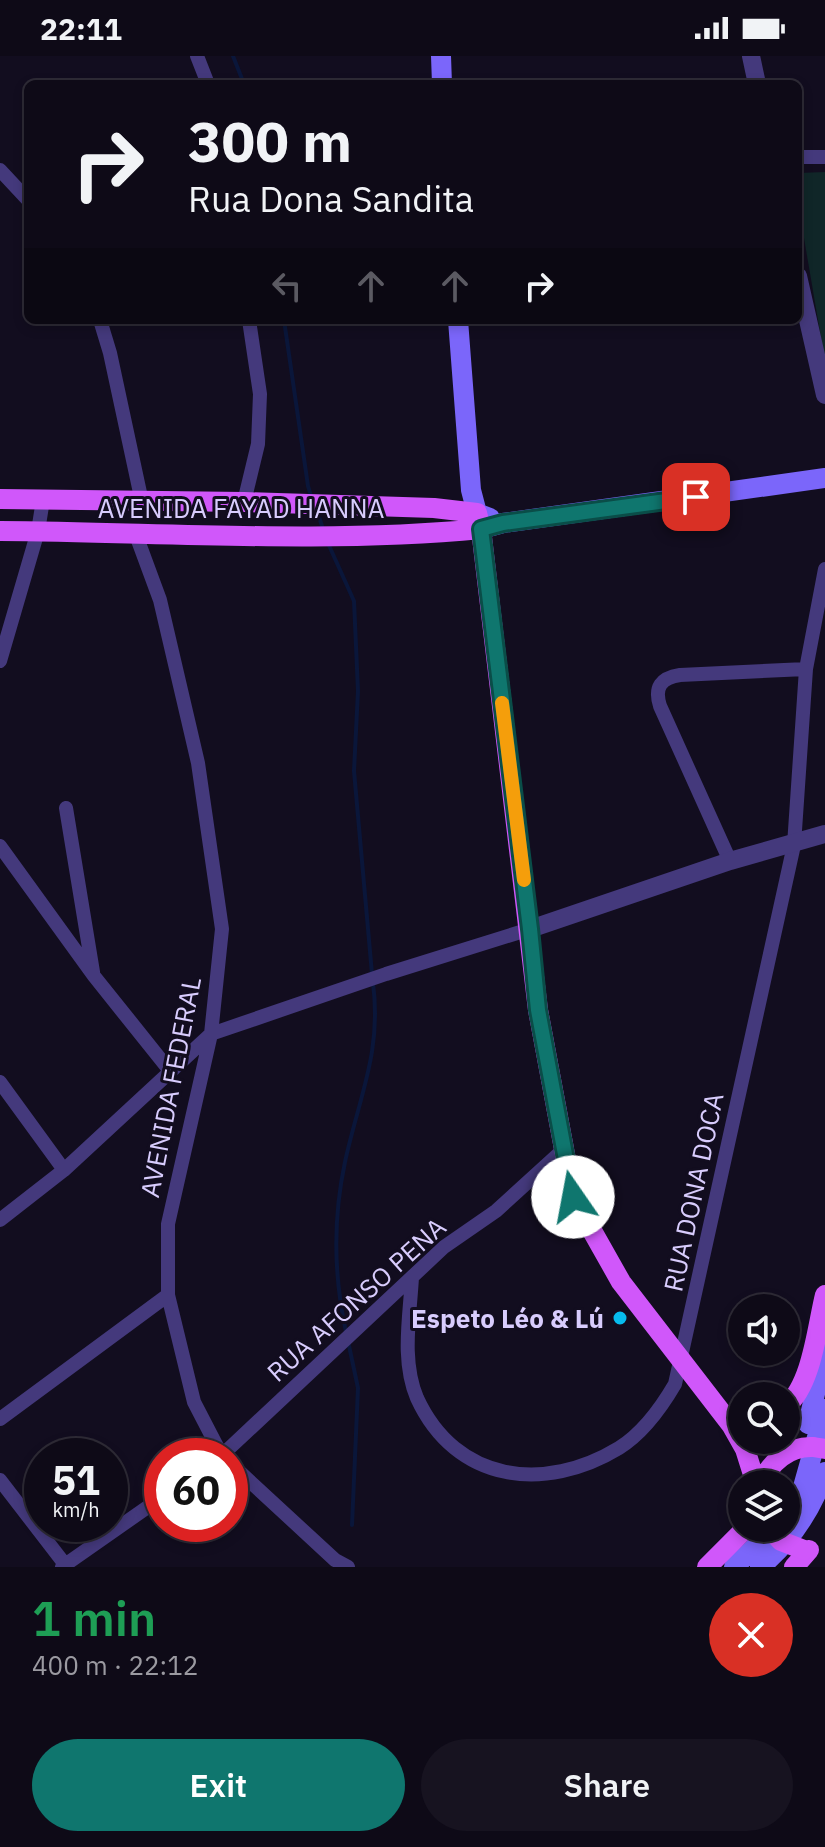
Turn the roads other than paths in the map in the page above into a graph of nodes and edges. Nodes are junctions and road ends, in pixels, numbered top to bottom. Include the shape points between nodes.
1 (197, 56) edge
2 (441, 56) edge
3 (751, 56) edge
4 (206, 80) edge
5 (442, 80) edge
6 (756, 80) edge
7 (802, 157) edge
8 (825, 157) edge
9 (0, 170) edge
10 (24, 196) edge
11 (802, 294) edge
12 (101, 324) edge
13 (250, 324) edge
14 (458, 324) edge
15 (825, 395) edge
16 (825, 478) edge
17 (0, 499) edge
18 (43, 500) junction
19 (142, 502) junction
20 (244, 502) junction
21 (479, 521) junction
22 (0, 531) edge
23 (38, 531) junction
24 (136, 535) junction
25 (825, 569) edge
26 (0, 661) edge
27 (806, 669) junction
28 (66, 808) dead end
29 (825, 834) edge
30 (794, 845) junction
31 (0, 846) edge
32 (730, 861) junction
33 (530, 929) junction
34 (94, 976) junction
35 (211, 1034) junction
36 (170, 1071) junction
37 (0, 1082) edge
38 (563, 1150) junction
39 (64, 1170) junction
40 (0, 1220) edge
41 (412, 1277) junction
42 (168, 1295) junction
43 (825, 1295) edge
44 (825, 1350) edge
45 (680, 1362) junction
46 (800, 1388) edge
47 (825, 1409) edge
48 (728, 1415) edge
49 (0, 1419) edge
50 (213, 1438) edge
51 (241, 1438) edge
52 (809, 1448) edge
53 (768, 1470) edge
54 (825, 1472) edge
55 (0, 1480) edge
56 (248, 1480) edge
57 (800, 1492) edge
58 (144, 1510) edge
59 (732, 1542) edge
60 (758, 1542) edge
61 (783, 1542) edge
62 (810, 1555) edge
63 (65, 1566) edge
64 (348, 1567) edge
65 (707, 1567) edge
66 (734, 1567) edge
67 (760, 1567) edge

1 - 4 street
2 - 5 main road
3 - 6 street
7 - 8 street
9 - 10 street
11 - 15 street
12 - 19 street
13 - 20 street via 260,394 258,444
14 - 21 main road via 471,490
16 - 21 main road via 503,523
17 - 18 main road, AVENIDA FAYAD HANNA
18 - 19 main road, AVENIDA FAYAD HANNA
18 - 23 street
19 - 20 main road, AVENIDA FAYAD HANNA
20 - 21 main road, AVENIDA FAYAD HANNA via 434,508
21 - 24 main road, AVENIDA FAYAD HANNA via 439,533
21 - 33 main road
22 - 23 main road, AVENIDA FAYAD HANNA
23 - 24 main road, AVENIDA FAYAD HANNA
23 - 26 street
24 - 35 street, AVENIDA FEDERAL via 160,600 198,763 222,929
25 - 27 street, RUA DONA DOCA
27 - 30 street, RUA DONA DOCA
27 - 32 street via 680,675 659,685 660,706
28 - 34 street
29 - 30 street
30 - 32 street
30 - 45 street, RUA DONA DOCA
31 - 34 street
32 - 33 street
33 - 35 street
33 - 38 main road via 538,1010
34 - 36 street
35 - 36 street
35 - 42 street, AVENIDA FEDERAL via 168,1224
36 - 39 street
37 - 39 street
38 - 41 street, RUA AFONSO PENA
38 - 45 main road via 573,1197 621,1282
39 - 40 street
41 - 45 street, RUA DONA DOCA via 407,1360 417,1397 434,1427 487,1468 547,1475 576,1469 621,1447 665,1401
41 - 51 street, RUA AFONSO PENA
42 - 49 street
42 - 50 street, AVENIDA FEDERAL via 194,1402
43 - 46 main road
44 - 52 main road
45 - 48 main road
47 - 57 main road
52 - 53 main road via 778,1458
54 - 67 main road via 796,1530
55 - 63 street
56 - 64 street
58 - 63 street
59 - 65 main road
60 - 66 main road
61 - 62 main road, bridge

